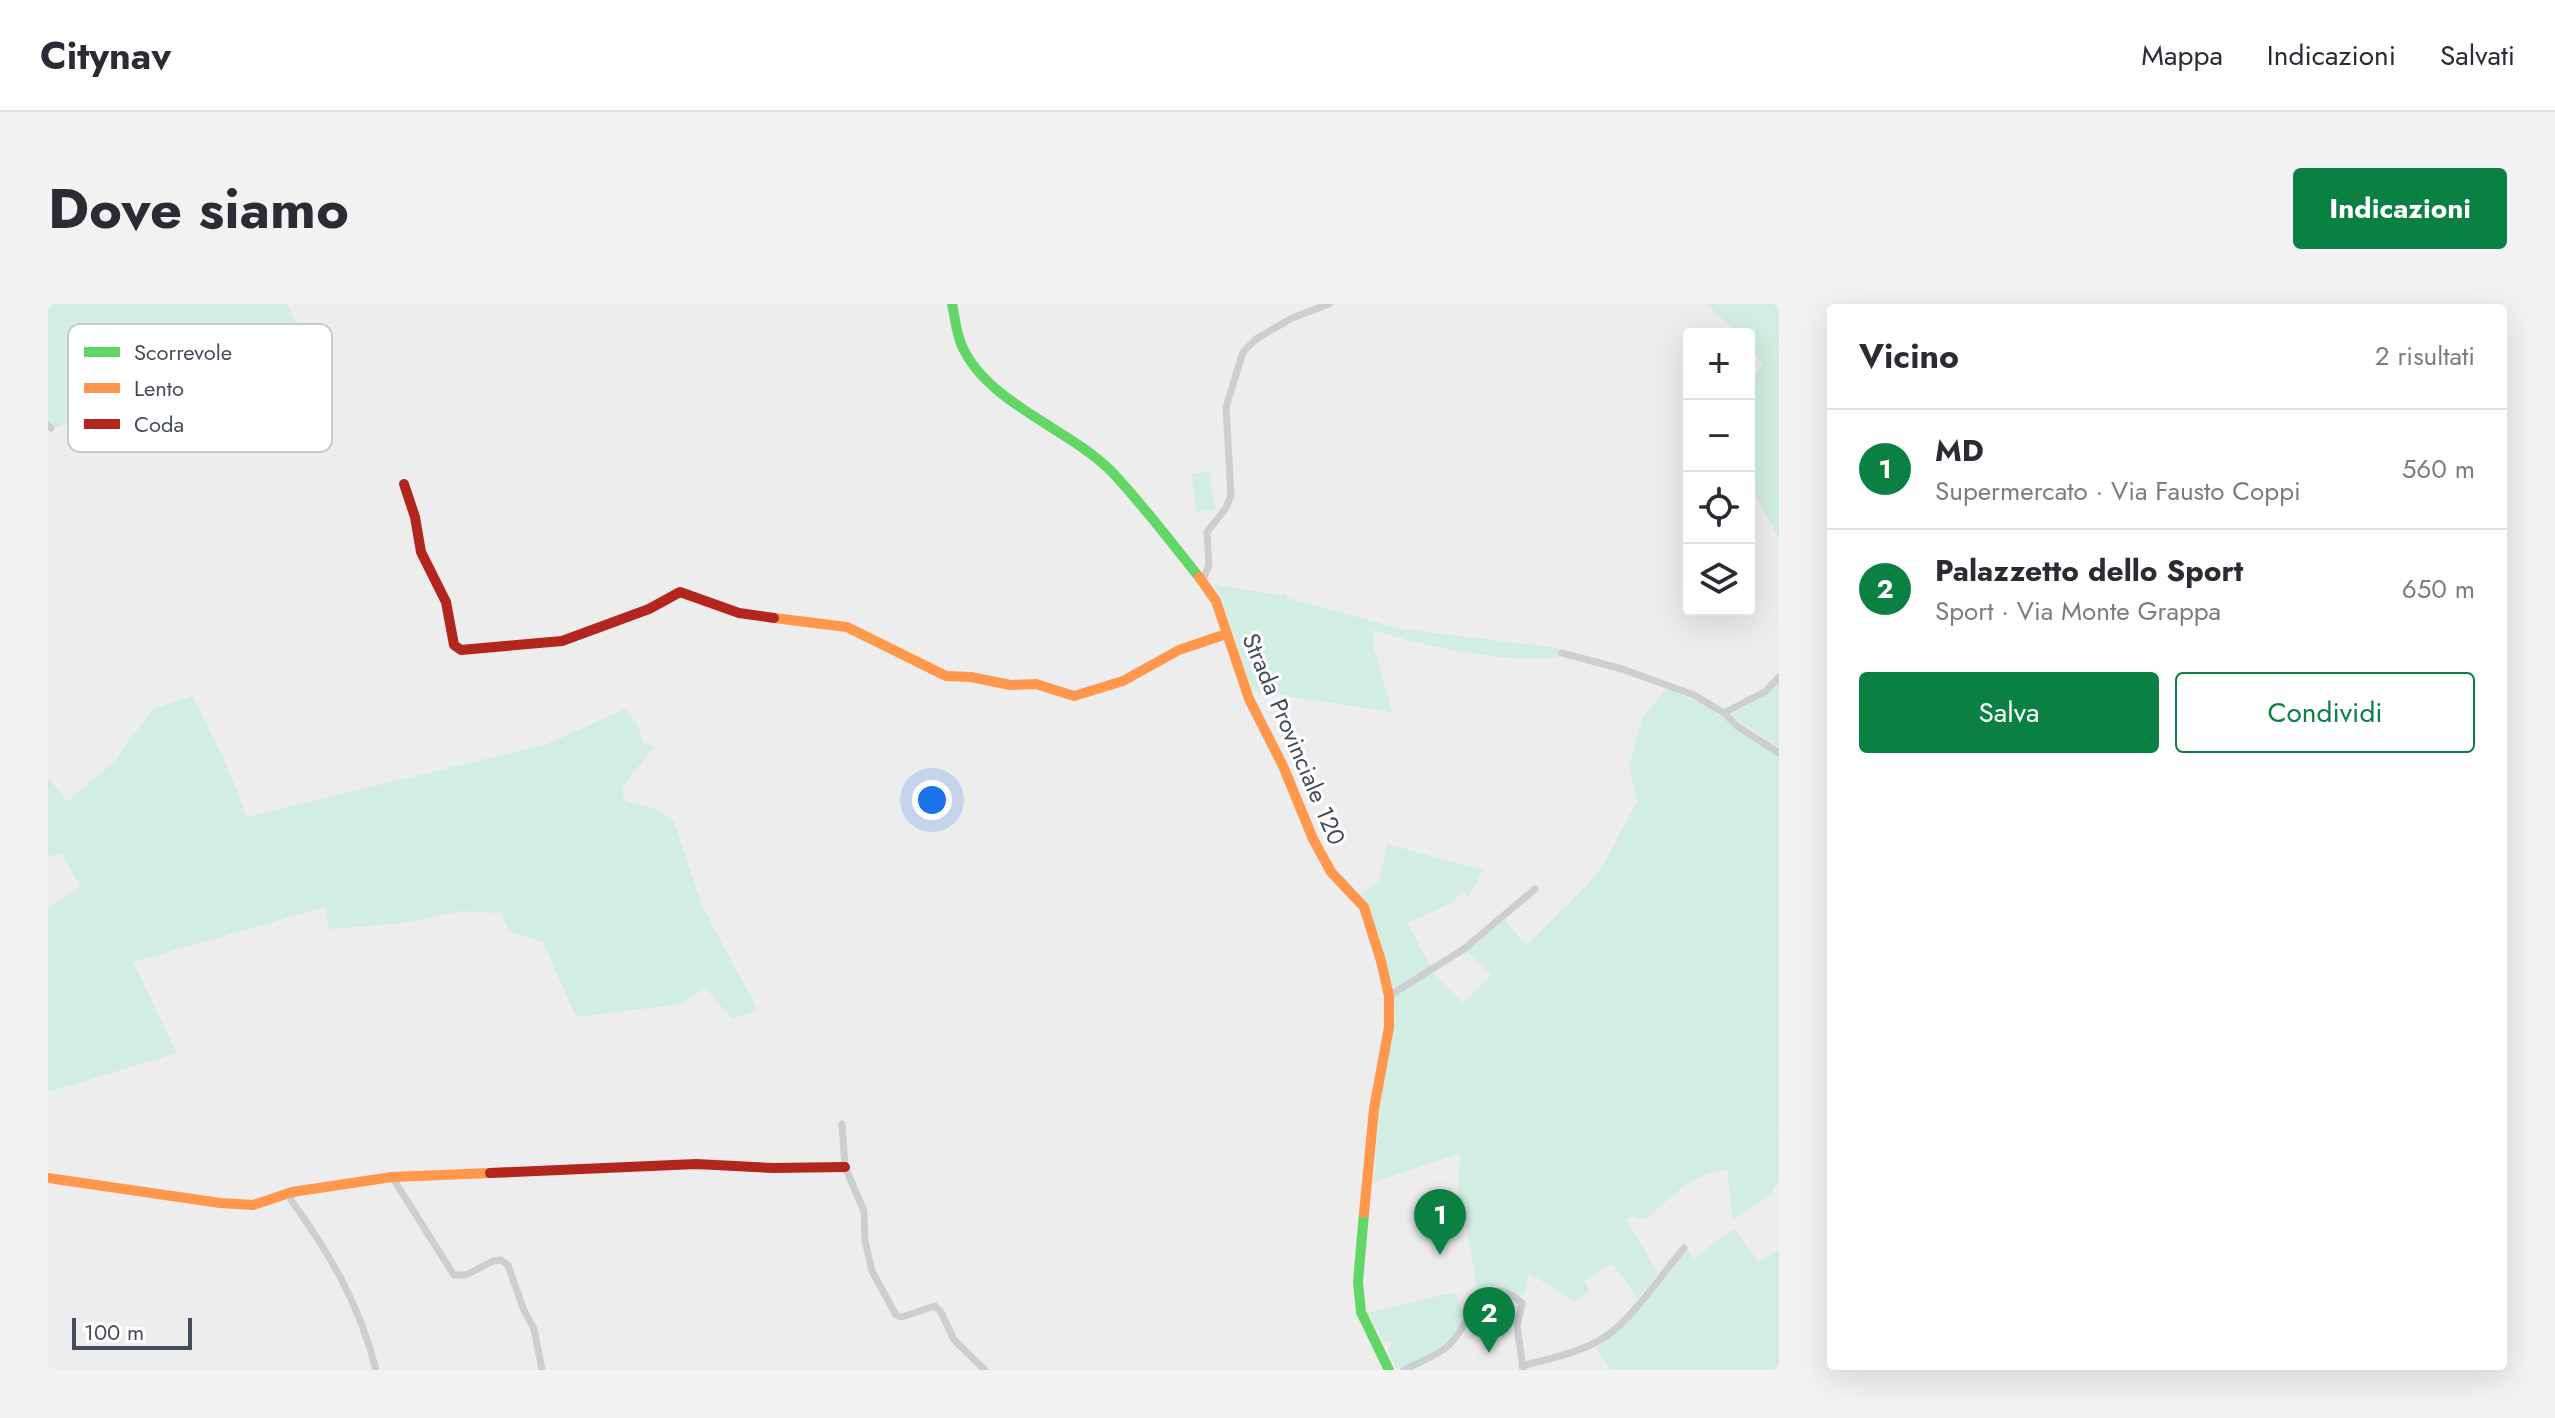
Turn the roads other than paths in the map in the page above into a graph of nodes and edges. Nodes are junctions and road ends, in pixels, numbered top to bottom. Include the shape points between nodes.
1 (952, 304) edge
2 (1329, 304) edge
3 (404, 484) dead end
4 (1203, 580) junction
5 (1226, 634) junction
6 (1562, 653) dead end
7 (1779, 677) edge
8 (1724, 713) junction
9 (1779, 753) edge
10 (1535, 889) dead end
11 (1389, 996) junction
12 (842, 1124) dead end
13 (845, 1167) junction
14 (392, 1177) junction
15 (48, 1178) edge
16 (292, 1192) junction
17 (1684, 1248) dead end
18 (1522, 1368) edge
19 (376, 1370) edge
20 (542, 1370) edge
21 (985, 1370) edge
22 (1389, 1370) edge
23 (1404, 1370) edge

1 - 4 street, Strada Provinciale 120 via 961,344 974,367 1111,471
2 - 4 street via 1292,318 1243,352 1226,407 1231,495 1207,532 1209,570
3 - 5 street via 421,552 446,602 454,645 461,650 557,643 680,592 739,613 847,627 946,676 1036,684 1074,696 1123,681 1179,650
4 - 5 street, Strada Provinciale 120
5 - 11 street, Strada Provinciale 120 via 1249,699 1319,851 1369,918
6 - 8 street via 1694,695
7 - 8 street via 1766,691
8 - 9 street
10 - 11 street via 1464,949
11 - 22 street, Strada Provinciale 120 via 1358,1282 1361,1312
12 - 13 street
13 - 14 street via 696,1164
13 - 21 street via 864,1211 872,1271 896,1315 935,1306 954,1340
14 - 16 street
14 - 20 street via 454,1275 466,1275 493,1261 508,1265 534,1329
15 - 16 street via 253,1205
16 - 19 street via 291,1200 323,1245 367,1332
17 - 18 street via 1606,1337
18 - 23 street via 1517,1325 1522,1303 1502,1290 1480,1300 1450,1344

